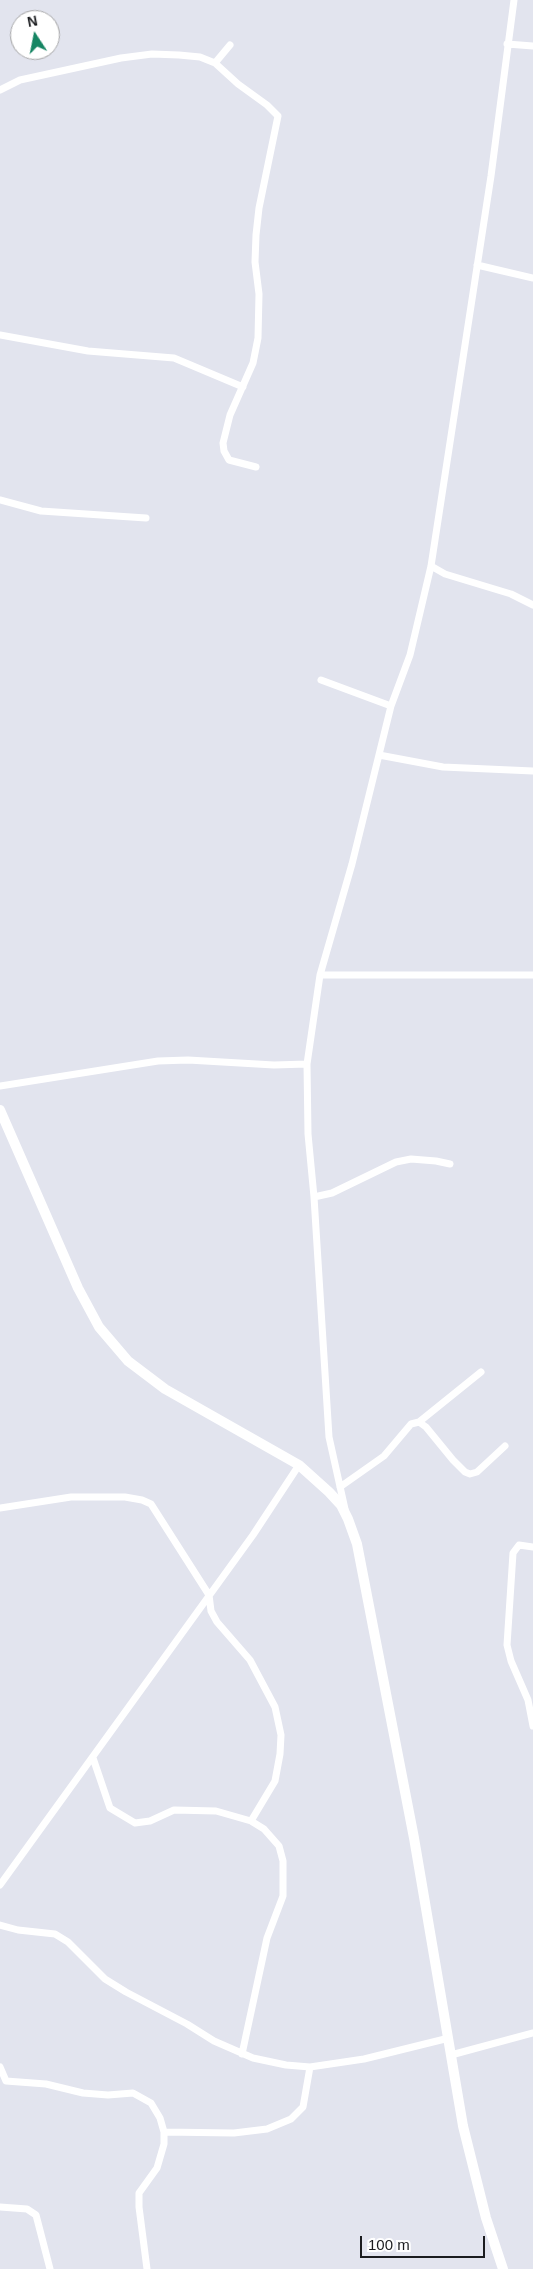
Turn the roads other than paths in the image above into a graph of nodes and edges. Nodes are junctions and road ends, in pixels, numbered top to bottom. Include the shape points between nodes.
1 (514, 0) edge
2 (230, 44) dead end
3 (507, 44) junction
4 (533, 46) edge
5 (215, 63) junction
6 (0, 90) edge
7 (477, 265) junction
8 (533, 278) edge
9 (0, 335) edge
10 (243, 387) junction
11 (256, 468) dead end
12 (0, 500) edge
13 (146, 518) dead end
14 (431, 566) junction
15 (533, 605) edge
16 (321, 680) dead end
17 (391, 706) junction
18 (379, 755) junction
19 (533, 771) edge
20 (320, 975) junction
21 (533, 975) edge
22 (307, 1064) junction
23 (0, 1086) edge
24 (0, 1110) edge
25 (450, 1164) dead end
26 (314, 1197) junction
27 (481, 1372) dead end
28 (419, 1422) junction
29 (505, 1446) dead end
30 (298, 1465) junction
31 (340, 1487) junction
32 (0, 1508) edge
33 (348, 1519) junction
34 (533, 1547) edge
35 (209, 1595) junction
36 (533, 1726) edge
37 (93, 1758) junction
38 (251, 1820) junction
39 (0, 1885) edge
40 (0, 1924) edge
41 (533, 2033) edge
42 (449, 2038) junction
43 (242, 2054) junction
44 (451, 2055) junction
45 (0, 2067) edge
46 (310, 2067) junction
47 (164, 2132) junction
48 (0, 2207) edge
49 (50, 2269) edge
50 (147, 2269) edge
51 (503, 2269) edge

1 - 3 street
2 - 5 street
3 - 4 street
3 - 7 street
5 - 6 street via 200,57 152,54 20,80
5 - 10 street via 278,116 256,235 258,338 253,363
7 - 8 street
7 - 14 street
9 - 10 street via 88,351 174,358
10 - 11 street via 224,435 224,451 229,460
12 - 13 street via 41,511
14 - 15 street
14 - 17 street via 410,655
16 - 17 street
17 - 18 street
18 - 19 street via 443,767
18 - 20 street
20 - 21 street
20 - 22 street
22 - 23 street via 158,1061
22 - 26 street via 308,1134
24 - 30 main road via 78,1288 99,1327 128,1361 165,1388
25 - 26 street via 411,1159 396,1162 332,1193
26 - 31 street via 329,1437
27 - 28 street
28 - 29 street via 470,1474 477,1472
28 - 31 street via 405,1429 384,1456
30 - 33 main road via 329,1492
30 - 35 street
31 - 33 street
32 - 35 street via 71,1497 142,1500 151,1504
33 - 42 main road via 366,1589
34 - 36 street via 519,1545 513,1553 507,1644 528,1700
35 - 37 street
35 - 38 street via 211,1611 217,1622 250,1660 264,1682 275,1707 281,1735 275,1781
37 - 38 street via 110,1808 135,1823 150,1821 174,1810 216,1811
37 - 39 street
38 - 43 street via 279,1846 284,1875 283,1896 267,1938
40 - 43 street via 18,1930 55,1934 68,1942 105,1979
41 - 44 street
42 - 44 main road
42 - 46 street via 364,2059
43 - 46 street via 286,2065
44 - 51 main road via 470,2159
45 - 47 street via 6,2082 46,2084 100,2094 133,2093 151,2103
46 - 47 street via 303,2107 291,2119 266,2129 234,2133
47 - 50 street via 157,2168 138,2193
48 - 49 street via 27,2209 36,2216

